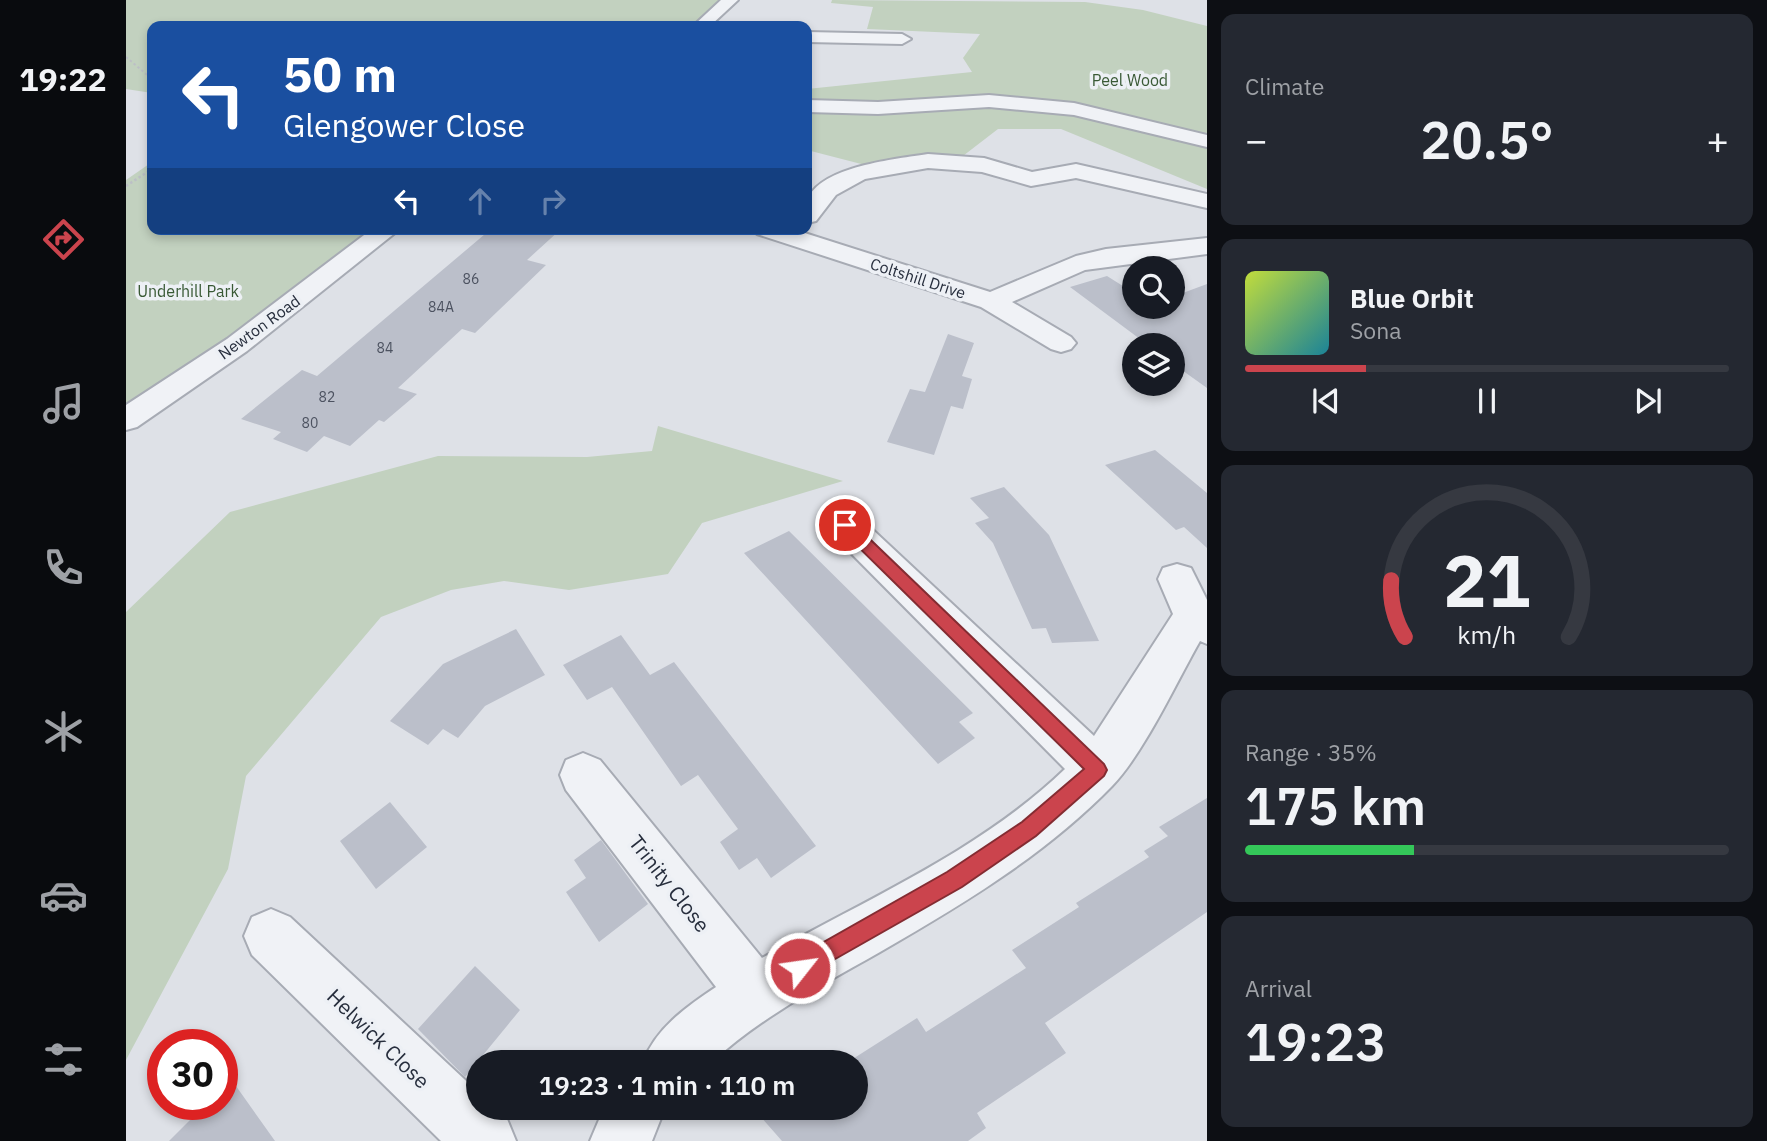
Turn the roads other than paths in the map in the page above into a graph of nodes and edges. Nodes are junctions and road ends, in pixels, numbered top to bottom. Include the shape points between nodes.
1 (730, 0) edge
2 (707, 21) edge
3 (812, 37) edge
4 (902, 38) dead end
5 (812, 106) edge
6 (1207, 141) edge
7 (1207, 201) edge
8 (812, 210) edge
9 (380, 235) edge
10 (792, 235) edge
11 (1207, 246) edge
12 (991, 301) junction
13 (1061, 343) dead end
14 (126, 420) edge
15 (845, 525) dead end
16 (1193, 607) edge
17 (1097, 770) junction
18 (583, 775) dead end
19 (271, 936) dead end
20 (755, 993) junction
21 (682, 1050) edge
22 (630, 1120) edge
23 (485, 1141) edge
24 (621, 1141) edge

1 - 2 street
3 - 4 street
5 - 6 street via 878,108 989,101 1074,109
7 - 8 street via 1076,171 1031,179 984,165 928,162 857,174 828,190
9 - 14 street, Newton Road via 237,345
10 - 12 street, Coltshill Drive
11 - 12 street via 1076,264
12 - 13 street, Coltshill Drive
15 - 17 street
16 - 17 street
17 - 20 street via 1029,829 955,880
18 - 20 street, Trinity Close
19 - 23 street, Helwick Close
20 - 21 street
22 - 24 street

